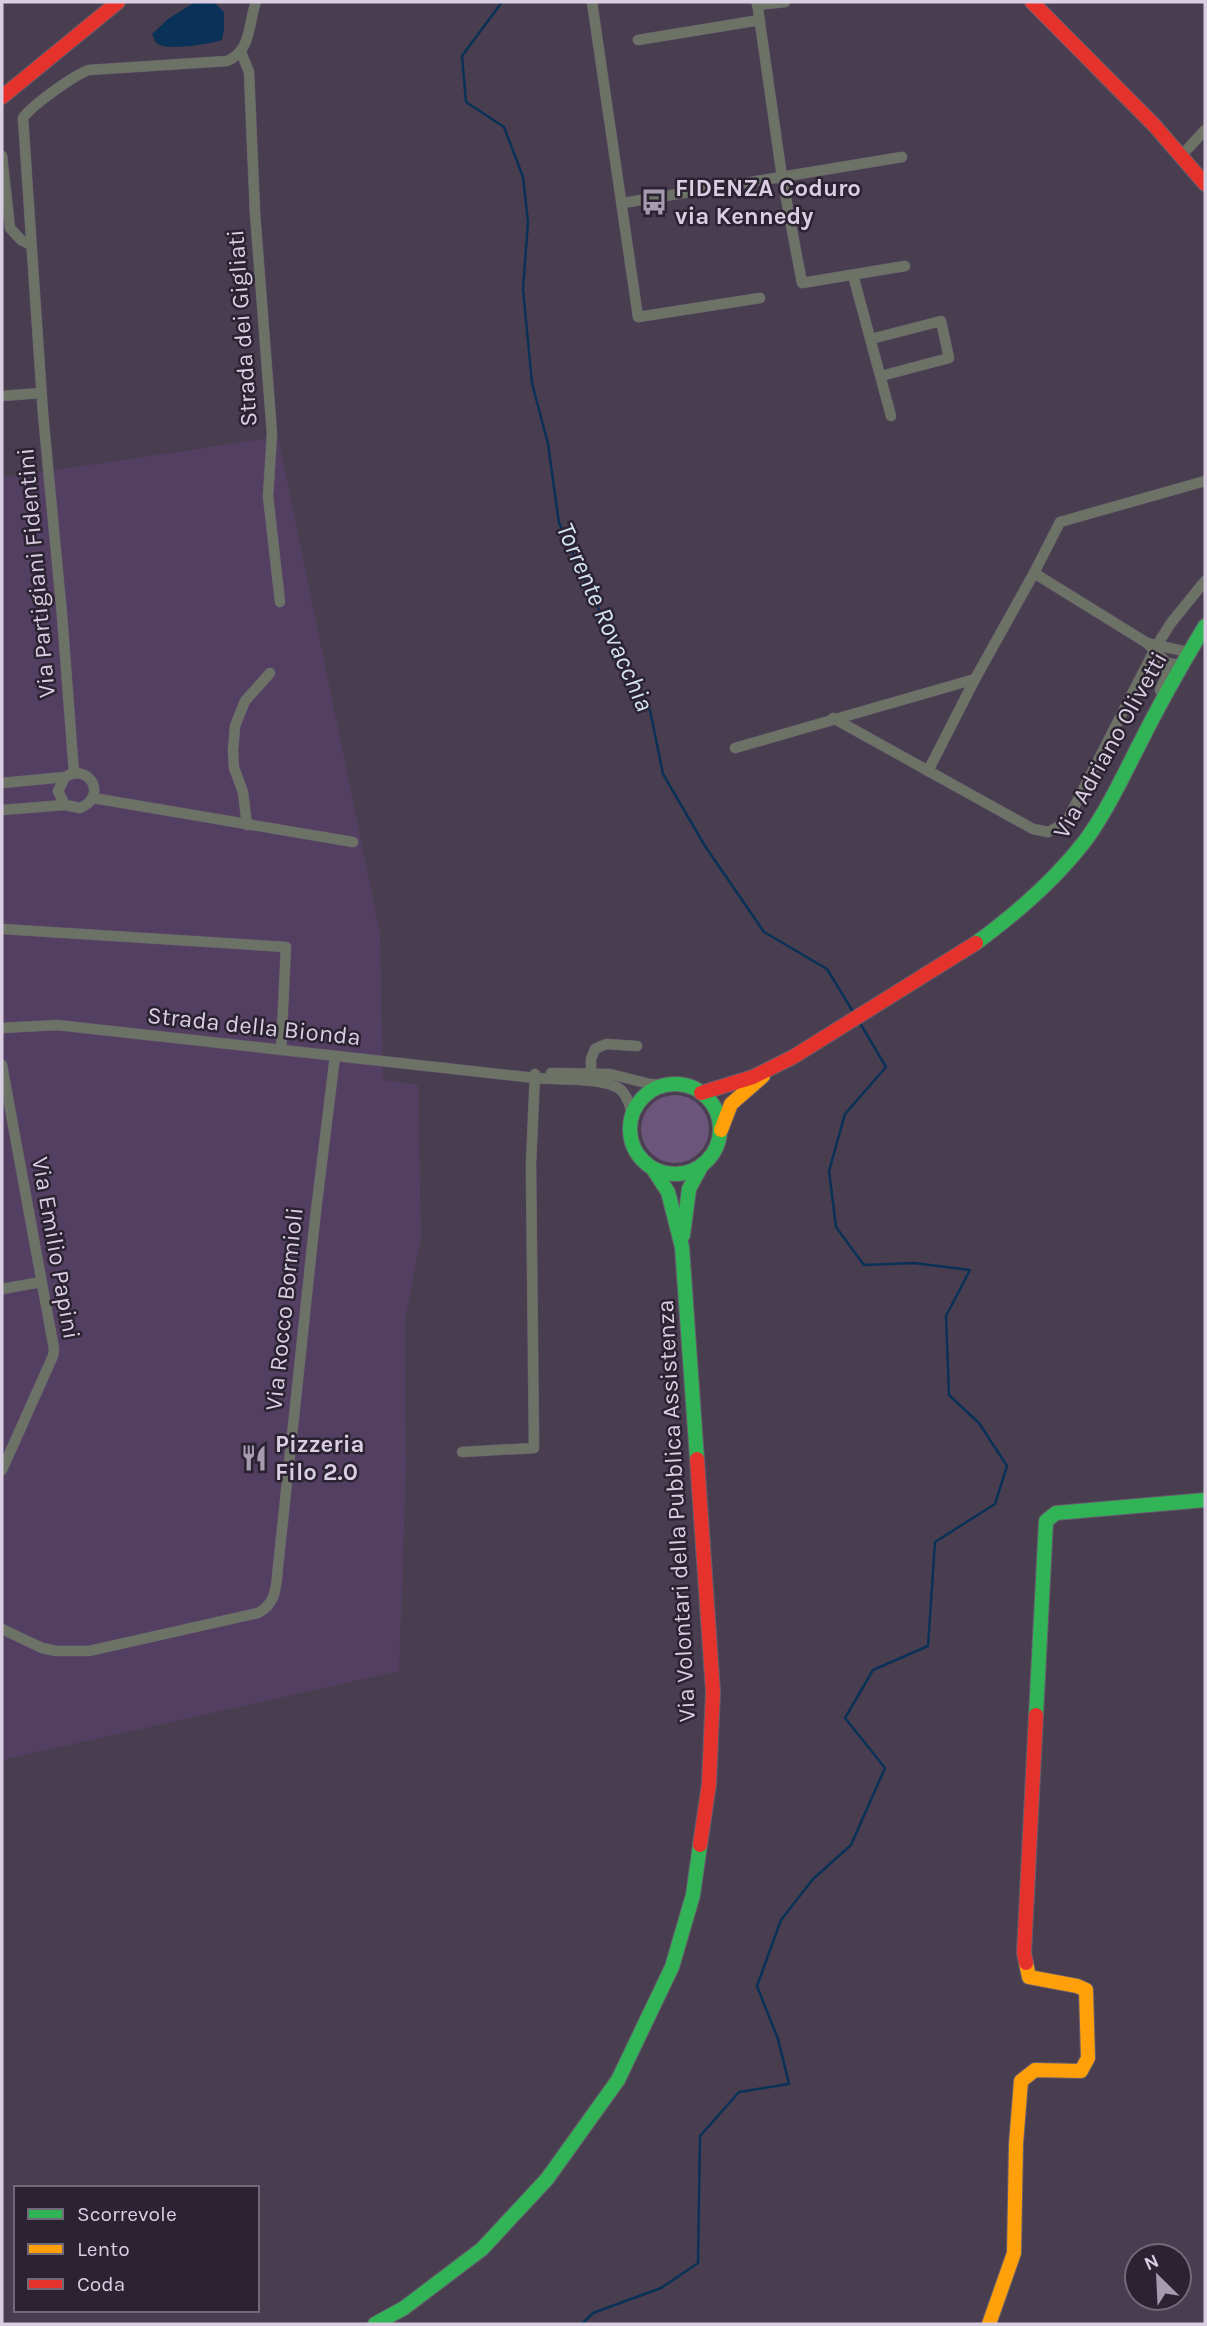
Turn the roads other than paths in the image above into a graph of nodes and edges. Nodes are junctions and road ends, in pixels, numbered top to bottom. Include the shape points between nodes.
1 (118, 2) edge
2 (592, 2) edge
3 (785, 2) edge
4 (1032, 2) edge
5 (757, 3) edge
6 (254, 5) edge
7 (760, 20) junction
8 (638, 40) dead end
9 (241, 52) junction
10 (2, 97) edge
11 (1205, 131) edge
12 (2, 156) edge
13 (1181, 156) junction
14 (902, 157) dead end
15 (782, 177) junction
16 (1205, 184) edge
17 (623, 203) junction
18 (31, 244) junction
19 (905, 266) dead end
20 (853, 275) junction
21 (760, 298) dead end
22 (871, 340) junction
23 (881, 376) junction
24 (41, 393) junction
25 (2, 396) edge
26 (891, 416) dead end
27 (1205, 481) edge
28 (1034, 573) junction
29 (1205, 581) edge
30 (280, 602) dead end
31 (1205, 626) edge
32 (1152, 646) junction
33 (1185, 658) junction
34 (1163, 661) junction
35 (270, 673) dead end
36 (975, 679) junction
37 (1153, 717) junction
38 (833, 718) junction
39 (735, 748) dead end
40 (928, 771) junction
41 (69, 775) junction
42 (2, 783) edge
43 (93, 798) junction
44 (65, 805) junction
45 (2, 810) edge
46 (247, 825) junction
47 (354, 842) dead end
48 (2, 929) edge
49 (2, 1028) edge
50 (637, 1046) dead end
51 (281, 1050) junction
52 (335, 1056) junction
53 (778, 1064) junction
54 (2, 1065) edge
55 (535, 1076) junction
56 (591, 1078) junction
57 (666, 1085) junction
58 (701, 1093) junction
59 (632, 1115) junction
60 (720, 1133) junction
61 (704, 1164) junction
62 (653, 1169) junction
63 (682, 1247) junction
64 (41, 1282) junction
65 (2, 1289) edge
66 (461, 1452) dead end
67 (2, 1470) edge
68 (1205, 1500) edge
69 (2, 1629) edge
70 (376, 2324) edge
71 (989, 2324) edge

1 - 10 street
2 - 17 street
3 - 5 street
4 - 13 street
5 - 7 street
6 - 9 street
7 - 8 street
7 - 15 street
9 - 18 street, Via Partigiani Fidentini via 227,61 89,70 24,115
9 - 30 street, Strada dei Gigliati via 249,72 272,434 268,496
11 - 13 street
12 - 18 street via 10,228
13 - 16 street
14 - 15 street
15 - 17 street
15 - 20 street via 802,284
17 - 21 street via 638,317
18 - 24 street, Via Partigiani Fidentini
19 - 20 street
20 - 22 street
22 - 23 street
22 - 23 street via 941,321 949,358
23 - 26 street
24 - 25 street
24 - 41 street, Via Partigiani Fidentini via 62,615
27 - 28 street via 1060,522
28 - 32 street
28 - 36 street
29 - 32 street
31 - 33 street, Via Adriano Olivetti
32 - 33 street
32 - 34 street
32 - 40 street via 1066,823 1048,832 1033,829
33 - 34 street
33 - 37 street, Via Adriano Olivetti
34 - 37 street via 1167,675 1153,705
35 - 46 street via 245,701 235,726 234,768
36 - 38 street
36 - 40 street
37 - 53 street, Via Adriano Olivetti via 1088,836 1064,869 1024,908
38 - 39 street
38 - 40 street
41 - 42 street
41 - 43 street via 85,775 92,782
41 - 44 street via 58,791
43 - 44 street via 80,808
43 - 46 street
44 - 45 street
46 - 47 street
48 - 51 street via 286,947
49 - 51 street, Strada della Bionda via 57,1026
50 - 56 street via 598,1046
51 - 52 street, Strada della Bionda
52 - 55 street, Strada della Bionda
52 - 69 street, Via Rocco Bormioli via 275,1595 258,1613 89,1651 32,1645
53 - 58 street
53 - 60 street via 731,1104
54 - 64 street, Via Emilio Papini
55 - 56 street, Strada della Bionda
55 - 66 street via 531,1164 534,1448
56 - 57 street, Strada della Bionda via 610,1074
56 - 59 street, Strada della Bionda via 620,1089
57 - 58 street via 678,1084
57 - 59 street via 645,1095
58 - 60 street via 712,1104
59 - 62 street via 635,1151
60 - 61 street
61 - 62 street via 679,1174
61 - 63 street, Via Volontari della Pubblica Assistenza via 687,1193
62 - 63 street, Via Volontari della Pubblica Assistenza via 668,1192
63 - 70 street, Via Volontari della Pubblica Assistenza via 713,1692 709,1784 694,1895 672,1967 618,2080 547,2179 482,2249
64 - 65 street
64 - 67 street, Via Emilio Papini via 53,1356
68 - 71 street via 1056,1513 1046,1521 1024,1953 1029,1977 1086,1990 1088,2058 1081,2071 1035,2070 1021,2081 1014,2253

